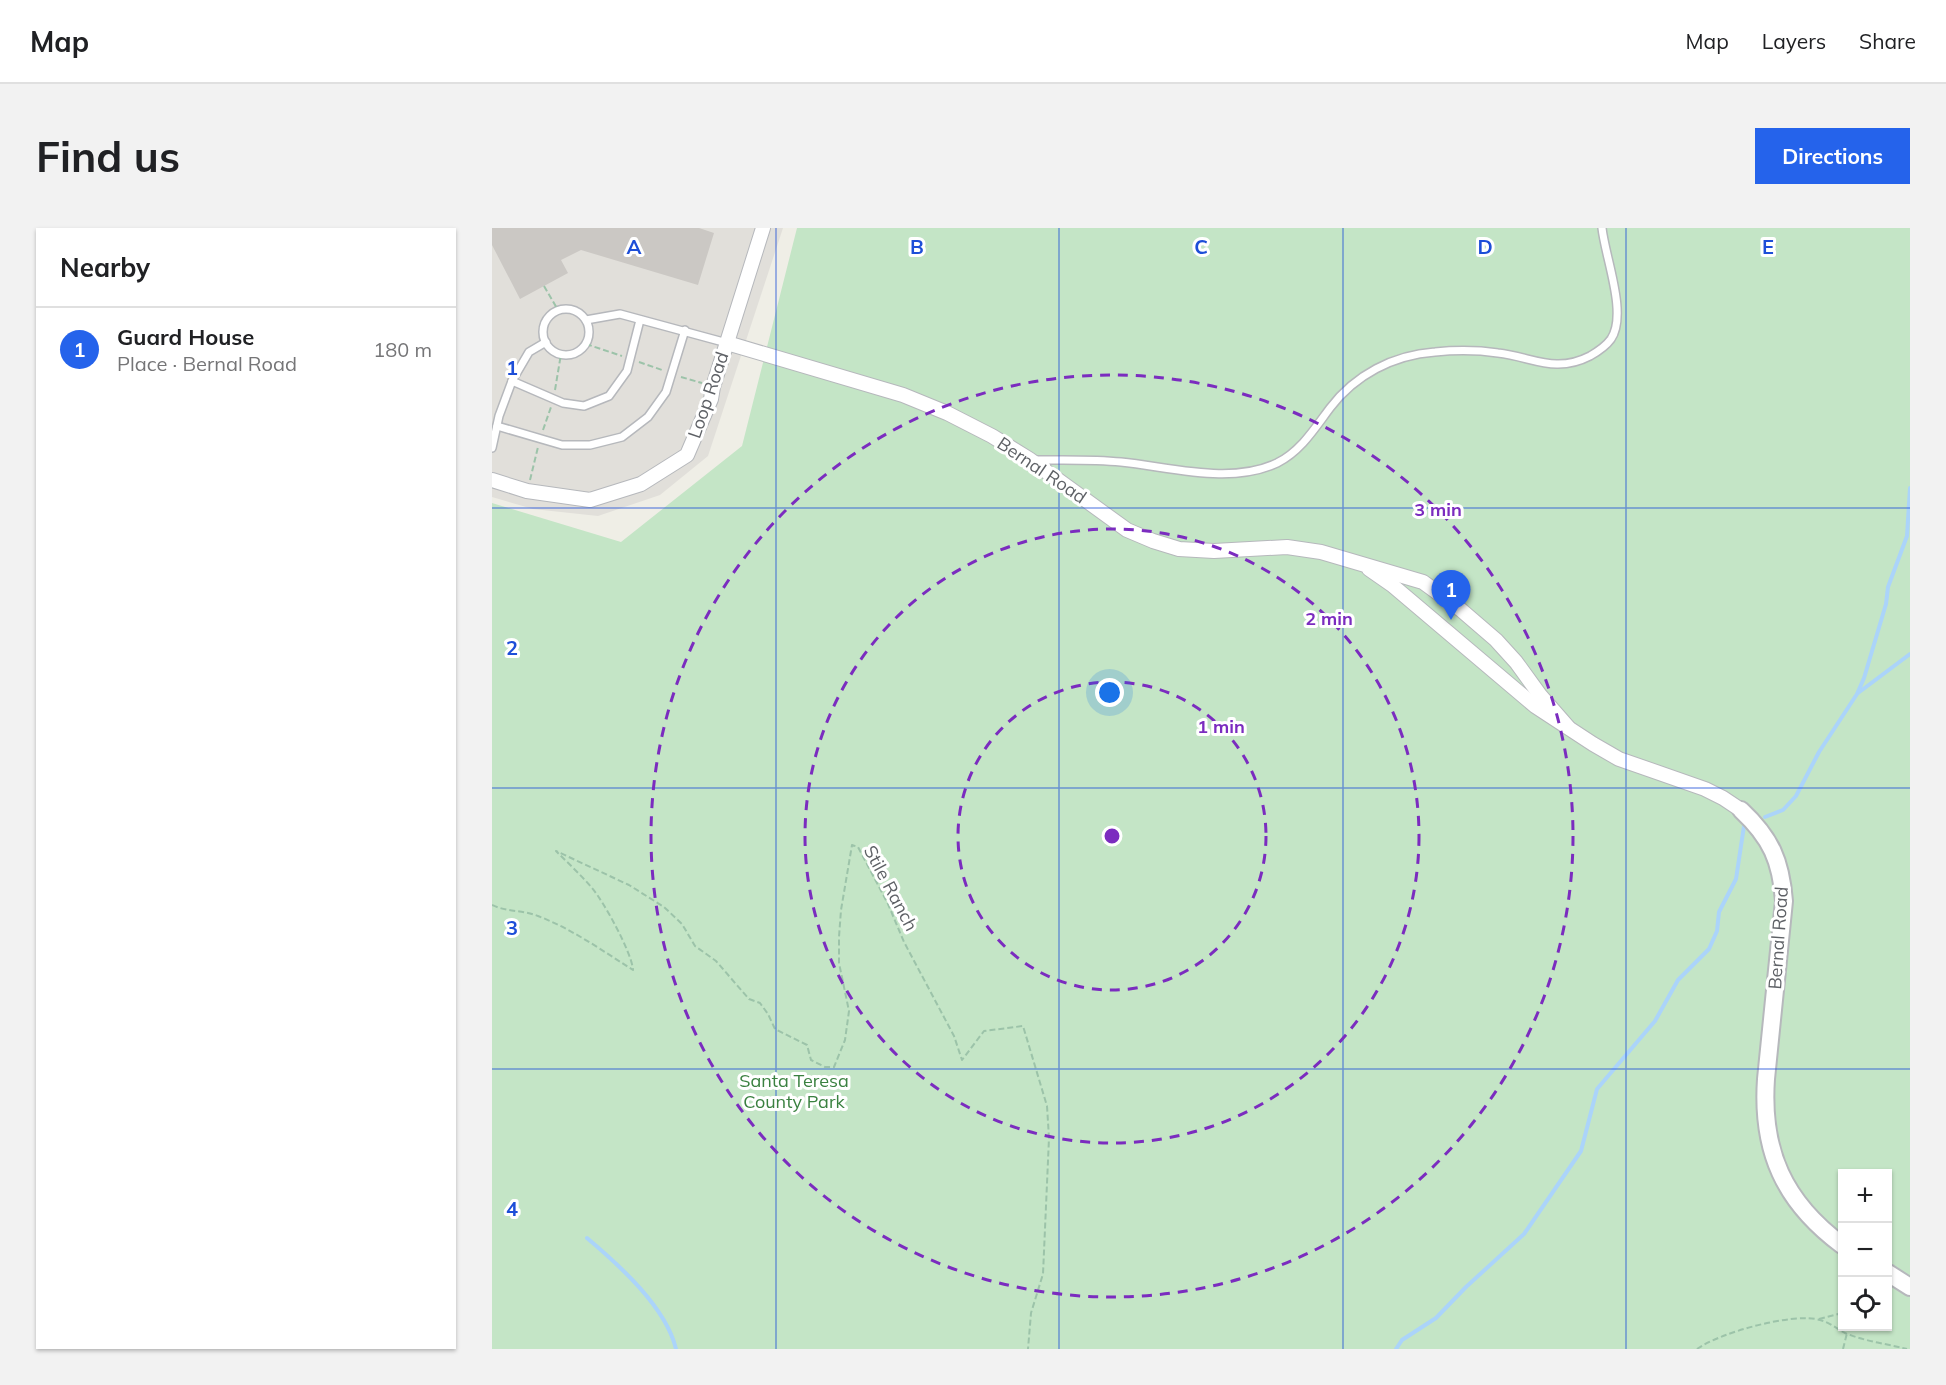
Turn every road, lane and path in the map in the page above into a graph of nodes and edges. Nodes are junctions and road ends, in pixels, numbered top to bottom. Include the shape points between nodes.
1 (763, 228) edge
2 (1602, 228) edge
3 (544, 286) dead end
4 (558, 310) junction
5 (586, 320) junction
6 (640, 320) junction
7 (685, 330) junction
8 (546, 342) junction
9 (727, 343) junction
10 (586, 344) junction
11 (561, 354) junction
12 (631, 358) junction
13 (672, 374) junction
14 (512, 381) junction
15 (713, 387) junction
16 (554, 399) junction
17 (497, 426) junction
18 (540, 439) junction
19 (492, 448) edge
20 (1029, 459) junction
21 (492, 480) edge
22 (527, 491) junction
23 (1360, 562) junction
24 (1568, 727) junction
25 (1741, 810) joint
26 (492, 905) edge
27 (1838, 1242) edge
28 (1892, 1276) edge
29 (1910, 1287) edge
30 (1838, 1314) edge
31 (1819, 1319) junction
32 (1846, 1333) junction
33 (1028, 1349) edge
34 (1696, 1349) edge
35 (1843, 1349) edge
36 (1907, 1349) edge

1 - 9 street, Loop Road
2 - 20 lane via 1617,321 1611,338 1583,360 1548,365 1483,351 1406,357 1383,365 1345,390 1296,450 1278,462 1242,473
3 - 4 path
4 - 5 lane via 577,312
4 - 8 lane via 547,320
5 - 6 lane via 620,314
5 - 10 lane
6 - 7 lane
6 - 12 lane
7 - 9 lane
7 - 13 lane
8 - 11 lane
8 - 14 lane via 529,352
9 - 15 street, Loop Road
9 - 20 street, Bernal Road via 903,395 947,413
10 - 11 lane via 575,354
10 - 12 path
11 - 16 path
12 - 13 path
12 - 16 lane via 627,371 609,396 584,406
13 - 15 path
13 - 18 lane via 666,392 648,417 622,437 590,445 562,445
14 - 16 lane
14 - 17 lane
15 - 22 street, Loop Road via 687,455 641,484 590,500
16 - 18 path
17 - 18 lane
17 - 19 lane
18 - 22 path
20 - 23 street, Bernal Road via 1127,530 1153,541 1179,549 1214,551 1287,547
21 - 22 street, Loop Road
23 - 24 street, Bernal Road via 1517,692
23 - 24 street, Bernal Road via 1423,582 1460,609 1496,640
24 - 25 street, Bernal Road via 1620,759 1704,789
25 - 27 street, Bernal Road via 1758,826 1778,861 1784,901 1765,1088 1767,1130 1784,1181 1814,1222
26 - 33 path, Stile Ranch via 538,916 633,970 633,963 593,888 556,851 629,885 664,907 682,924 695,946 717,962 749,999 760,1003 775,1029 807,1045 811,1060 825,1067 834,1066 849,1011 839,963 841,910 852,845 858,847 954,1036 962,1060 984,1031 1023,1026 1047,1106 1050,1138 1043,1274 1031,1312
28 - 29 street
30 - 31 path
31 - 32 path
31 - 34 path via 1787,1319 1743,1329
32 - 35 path
32 - 36 path

